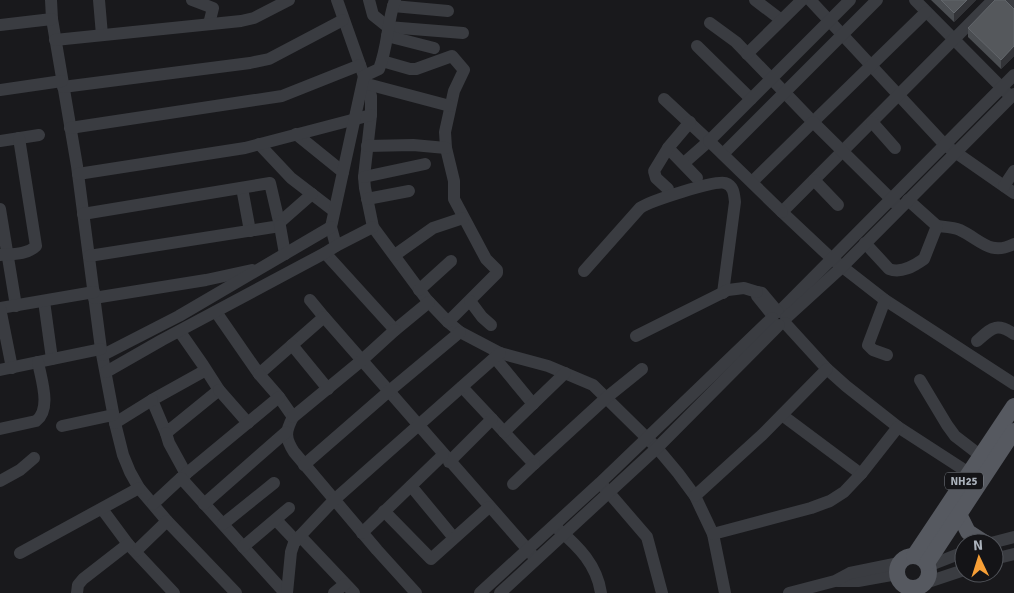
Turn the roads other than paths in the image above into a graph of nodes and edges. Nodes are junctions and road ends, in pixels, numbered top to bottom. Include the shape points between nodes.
1 (51, 0) edge
2 (99, 0) edge
3 (192, 0) edge
4 (289, 0) edge
5 (336, 0) edge
6 (755, 0) edge
7 (802, 0) edge
8 (850, 0) edge
9 (877, 0) edge
10 (915, 0) edge
11 (994, 0) edge
12 (1009, 0) edge
13 (365, 1) edge
14 (815, 2) edge
15 (394, 3) edge
16 (1014, 5) edge
17 (448, 11) dead end
18 (926, 12) junction
19 (52, 19) junction
20 (780, 19) junction
21 (343, 20) junction
22 (829, 21) junction
23 (710, 22) dead end
24 (209, 24) junction
25 (0, 25) edge
26 (387, 32) junction
27 (463, 33) dead end
28 (102, 35) junction
29 (843, 36) junction
30 (55, 40) junction
31 (954, 41) junction
32 (697, 46) dead end
33 (434, 48) dead end
34 (747, 54) junction
35 (382, 61) junction
36 (871, 65) junction
37 (364, 75) junction
38 (1014, 75) edge
39 (772, 77) junction
40 (63, 84) junction
41 (1001, 87) junction
42 (0, 90) edge
43 (785, 92) junction
44 (899, 95) junction
45 (1012, 96) edge
46 (664, 99) dead end
47 (751, 99) junction
48 (450, 106) junction
49 (371, 115) junction
50 (354, 120) junction
51 (690, 122) junction
52 (814, 122) junction
53 (872, 122) junction
54 (70, 128) junction
55 (296, 134) junction
56 (39, 135) dead end
57 (20, 138) junction
58 (709, 140) junction
59 (0, 141) edge
60 (259, 144) junction
61 (945, 145) junction
62 (368, 146) junction
63 (446, 148) junction
64 (668, 148) junction
65 (894, 148) dead end
66 (843, 152) junction
67 (723, 154) junction
68 (956, 154) junction
69 (684, 163) junction
70 (425, 164) dead end
71 (1014, 171) edge
72 (343, 172) junction
73 (78, 174) junction
74 (364, 177) junction
75 (291, 178) junction
76 (697, 178) dead end
77 (814, 180) junction
78 (752, 182) junction
79 (270, 183) junction
80 (242, 188) junction
81 (668, 189) dead end
82 (1009, 190) edge
83 (409, 191) dead end
84 (312, 194) junction
85 (890, 198) junction
86 (367, 199) junction
87 (904, 204) junction
88 (838, 205) dead end
89 (0, 210) edge
90 (334, 211) junction
91 (782, 212) junction
92 (83, 214) junction
93 (463, 218) junction
94 (279, 225) junction
95 (937, 226) junction
96 (331, 227) junction
97 (373, 227) junction
98 (250, 231) junction
99 (865, 243) junction
100 (1014, 244) edge
101 (336, 246) junction
102 (285, 254) junction
103 (325, 254) junction
104 (4, 255) edge
105 (395, 255) junction
106 (89, 256) junction
107 (831, 258) junction
108 (451, 261) dead end
109 (842, 267) junction
110 (261, 268) junction
111 (584, 271) dead end
112 (420, 290) junction
113 (723, 293) junction
114 (94, 295) junction
115 (310, 300) dead end
116 (885, 300) junction
117 (44, 301) junction
118 (470, 301) junction
119 (429, 302) junction
120 (16, 306) junction
121 (0, 308) edge
122 (216, 312) junction
123 (324, 317) junction
124 (779, 318) junction
125 (448, 322) junction
126 (491, 325) dead end
127 (395, 330) junction
128 (180, 332) junction
129 (460, 332) junction
130 (1014, 334) edge
131 (636, 336) dead end
132 (977, 341) dead end
133 (292, 345) junction
134 (102, 352) junction
135 (887, 355) dead end
136 (497, 356) junction
137 (52, 359) junction
138 (361, 361) junction
139 (38, 362) junction
140 (6, 369) edge
141 (642, 369) dead end
142 (206, 370) junction
143 (827, 370) junction
144 (106, 372) junction
145 (565, 373) junction
146 (258, 374) junction
147 (920, 380) dead end
148 (1014, 384) edge
149 (462, 387) junction
150 (328, 389) junction
151 (219, 390) junction
152 (388, 392) junction
153 (279, 397) junction
154 (606, 398) junction
155 (152, 400) junction
156 (533, 404) junction
157 (1014, 406) edge
158 (782, 415) junction
159 (293, 417) junction
160 (114, 419) junction
161 (492, 419) junction
162 (248, 423) junction
163 (62, 426) dead end
164 (418, 426) junction
165 (898, 427) junction
166 (0, 428) edge
167 (1014, 431) edge
168 (286, 432) junction
169 (504, 432) junction
170 (166, 433) junction
171 (647, 438) junction
172 (656, 448) junction
173 (981, 456) junction
174 (34, 458) dead end
175 (446, 458) junction
176 (534, 464) junction
177 (304, 465) junction
178 (969, 473) junction
179 (861, 474) junction
180 (183, 476) junction
181 (0, 481) edge
182 (274, 483) dead end
183 (514, 484) dead end
184 (411, 486) junction
185 (139, 488) junction
186 (605, 488) junction
187 (695, 496) junction
188 (334, 500) junction
189 (153, 504) junction
190 (204, 504) junction
191 (489, 507) junction
192 (289, 508) dead end
193 (102, 509) junction
194 (384, 511) junction
195 (959, 514) junction
196 (276, 520) junction
197 (167, 521) junction
198 (222, 524) junction
199 (559, 530) junction
200 (362, 533) junction
201 (970, 533) edge
202 (712, 534) junction
203 (298, 538) junction
204 (454, 538) junction
205 (243, 547) junction
206 (132, 548) junction
207 (527, 549) junction
208 (20, 553) dead end
209 (954, 554) edge
210 (536, 559) junction
211 (923, 562) junction
212 (954, 574) edge
213 (896, 578) edge
214 (345, 584) junction
215 (490, 584) junction
216 (917, 588) edge
217 (77, 593) edge
218 (174, 593) edge
219 (236, 593) edge
220 (286, 593) edge
221 (334, 593) edge
222 (354, 593) edge
223 (416, 593) edge
224 (480, 593) edge
225 (500, 593) edge
226 (602, 593) edge
227 (662, 593) edge
228 (725, 593) edge
229 (789, 593) edge

1 - 19 street
2 - 28 street
3 - 24 street via 213,8
4 - 24 street via 254,18
5 - 21 street
6 - 20 street
7 - 20 street
8 - 22 street
9 - 29 street
10 - 18 street
11 - 31 street
12 - 16 street
13 - 26 street
14 - 22 street
15 - 17 street
15 - 26 street
18 - 31 street
18 - 36 street
19 - 25 street
19 - 30 street
20 - 34 street
21 - 37 street
21 - 40 street via 270,59
22 - 29 street
22 - 39 street
23 - 34 street
24 - 28 street
26 - 27 street
26 - 33 street
26 - 35 street
28 - 30 street
29 - 36 street
29 - 43 street
30 - 40 street
31 - 41 street
31 - 44 street
32 - 47 street
34 - 39 street
35 - 37 street via 376,72
35 - 48 street via 416,69 452,56 464,70
36 - 44 street
36 - 52 street
37 - 48 street
37 - 49 street via 371,96
37 - 50 street
37 - 54 street via 282,96
38 - 41 street
39 - 43 street
39 - 47 street
40 - 42 street
40 - 54 street
41 - 45 street
41 - 61 street
43 - 52 street
43 - 67 street
44 - 53 street
44 - 61 street
45 - 68 street
46 - 51 street
47 - 58 street
48 - 63 street via 445,132
49 - 50 street
49 - 62 street
50 - 55 street
50 - 72 street
51 - 58 street
51 - 64 street
52 - 66 street
52 - 78 street
53 - 65 street
53 - 66 street
54 - 73 street
55 - 60 street
55 - 72 street
56 - 57 street
57 - 59 street
57 - 104 street via 36,246 26,252
58 - 67 street
58 - 69 street
60 - 73 street
60 - 75 street
61 - 68 street
61 - 85 street
62 - 63 street
62 - 74 street
63 - 93 street via 454,181 454,203
64 - 69 street
64 - 81 street via 654,171 656,178
66 - 77 street
66 - 85 street
67 - 78 street
68 - 82 street
68 - 87 street
69 - 76 street
70 - 74 street
71 - 82 street
72 - 90 street
73 - 92 street
74 - 86 street
75 - 79 street
75 - 84 street
77 - 88 street
77 - 91 street
78 - 91 street
79 - 80 street
79 - 94 street
80 - 92 street
80 - 98 street
83 - 86 street
84 - 90 street
84 - 94 street
85 - 87 street
85 - 107 street
86 - 97 street
87 - 95 street
87 - 99 street
89 - 104 street
90 - 96 street
91 - 107 street
92 - 106 street
93 - 105 street via 426,232
93 - 118 street via 484,255 497,270
94 - 98 street
94 - 102 street
95 - 99 street via 924,259 904,270 889,269
95 - 100 street via 958,229 998,249
96 - 101 street
96 - 102 street
97 - 101 street
97 - 105 street
98 - 106 street
99 - 109 street
101 - 103 street
102 - 110 street
103 - 122 street
103 - 127 street
104 - 120 street
105 - 112 street
106 - 114 street
107 - 109 street
107 - 124 street
108 - 112 street
109 - 116 street
109 - 124 street
110 - 114 street
110 - 134 street via 179,316
111 - 113 street via 640,208 723,182 734,191 735,202
112 - 119 street
113 - 124 street via 744,288 757,292 756,296
113 - 131 street
114 - 117 street
114 - 134 street
115 - 123 street
116 - 135 street via 868,344 873,350
116 - 148 street
117 - 120 street
117 - 137 street
118 - 125 street
118 - 126 street
119 - 125 street
119 - 127 street
120 - 121 street
121 - 140 street
122 - 128 street
122 - 146 street
123 - 133 street
123 - 138 street
124 - 143 street
124 - 171 street
124 - 172 street
125 - 129 street
127 - 138 street
128 - 142 street
128 - 144 street
129 - 136 street
129 - 152 street
130 - 132 street via 1005,328 995,327
133 - 146 street
133 - 150 street
134 - 137 street
134 - 144 street
136 - 145 street via 548,366
136 - 149 street
136 - 156 street
137 - 139 street
138 - 150 street
138 - 152 street
139 - 140 street
139 - 166 street via 44,401 40,418
141 - 154 street
142 - 151 street
142 - 155 street
143 - 158 street
143 - 165 street
144 - 160 street
145 - 154 street via 593,386
145 - 156 street
146 - 153 street
147 - 173 street via 955,436
149 - 161 street
149 - 164 street
150 - 159 street
151 - 162 street
151 - 170 street
152 - 164 street
152 - 177 street
153 - 159 street
153 - 162 street
154 - 171 street
154 - 176 street
155 - 160 street
155 - 170 street
156 - 169 street
157 - 173 main road, NH25
158 - 179 street
158 - 187 street
159 - 168 street
160 - 163 street
160 - 185 street via 123,455
161 - 169 street
161 - 175 street
162 - 180 street
164 - 175 street
164 - 188 street
165 - 178 street
165 - 179 street
167 - 195 main road, NH25
168 - 177 street via 287,442
168 - 190 street
169 - 176 street
170 - 180 street
171 - 172 street
171 - 186 street
172 - 186 street
172 - 187 street
173 - 178 main road, NH25
174 - 181 street
175 - 184 street
175 - 191 street
176 - 183 street
177 - 188 street
178 - 211 main road, NH25
179 - 202 street via 830,501
180 - 189 street
180 - 190 street
182 - 198 street
184 - 194 street
184 - 204 street
185 - 189 street
185 - 193 street
186 - 199 street
186 - 227 street via 647,537
187 - 202 street
188 - 200 street
188 - 203 street
189 - 197 street
190 - 198 street
191 - 204 street
191 - 207 street
192 - 196 street
193 - 206 street
193 - 208 street
194 - 200 street
194 - 204 street via 431,559
195 - 201 main road
195 - 211 main road, NH25
196 - 203 street
196 - 205 street
197 - 206 street
197 - 219 street
198 - 205 street
199 - 207 street
199 - 210 street
199 - 226 street via 591,563
200 - 223 street
202 - 228 street
203 - 214 street
203 - 220 street via 291,552
205 - 220 street
206 - 217 street via 82,579
206 - 218 street
207 - 210 street
207 - 215 street
209 - 211 street
210 - 225 street
211 - 213 main road via 903,559
211 - 216 main road, NH25 via 928,578
212 - 216 street
213 - 216 main road via 908,588
213 - 229 street via 835,581
214 - 221 street
214 - 222 street
215 - 224 street
215 - 225 street

